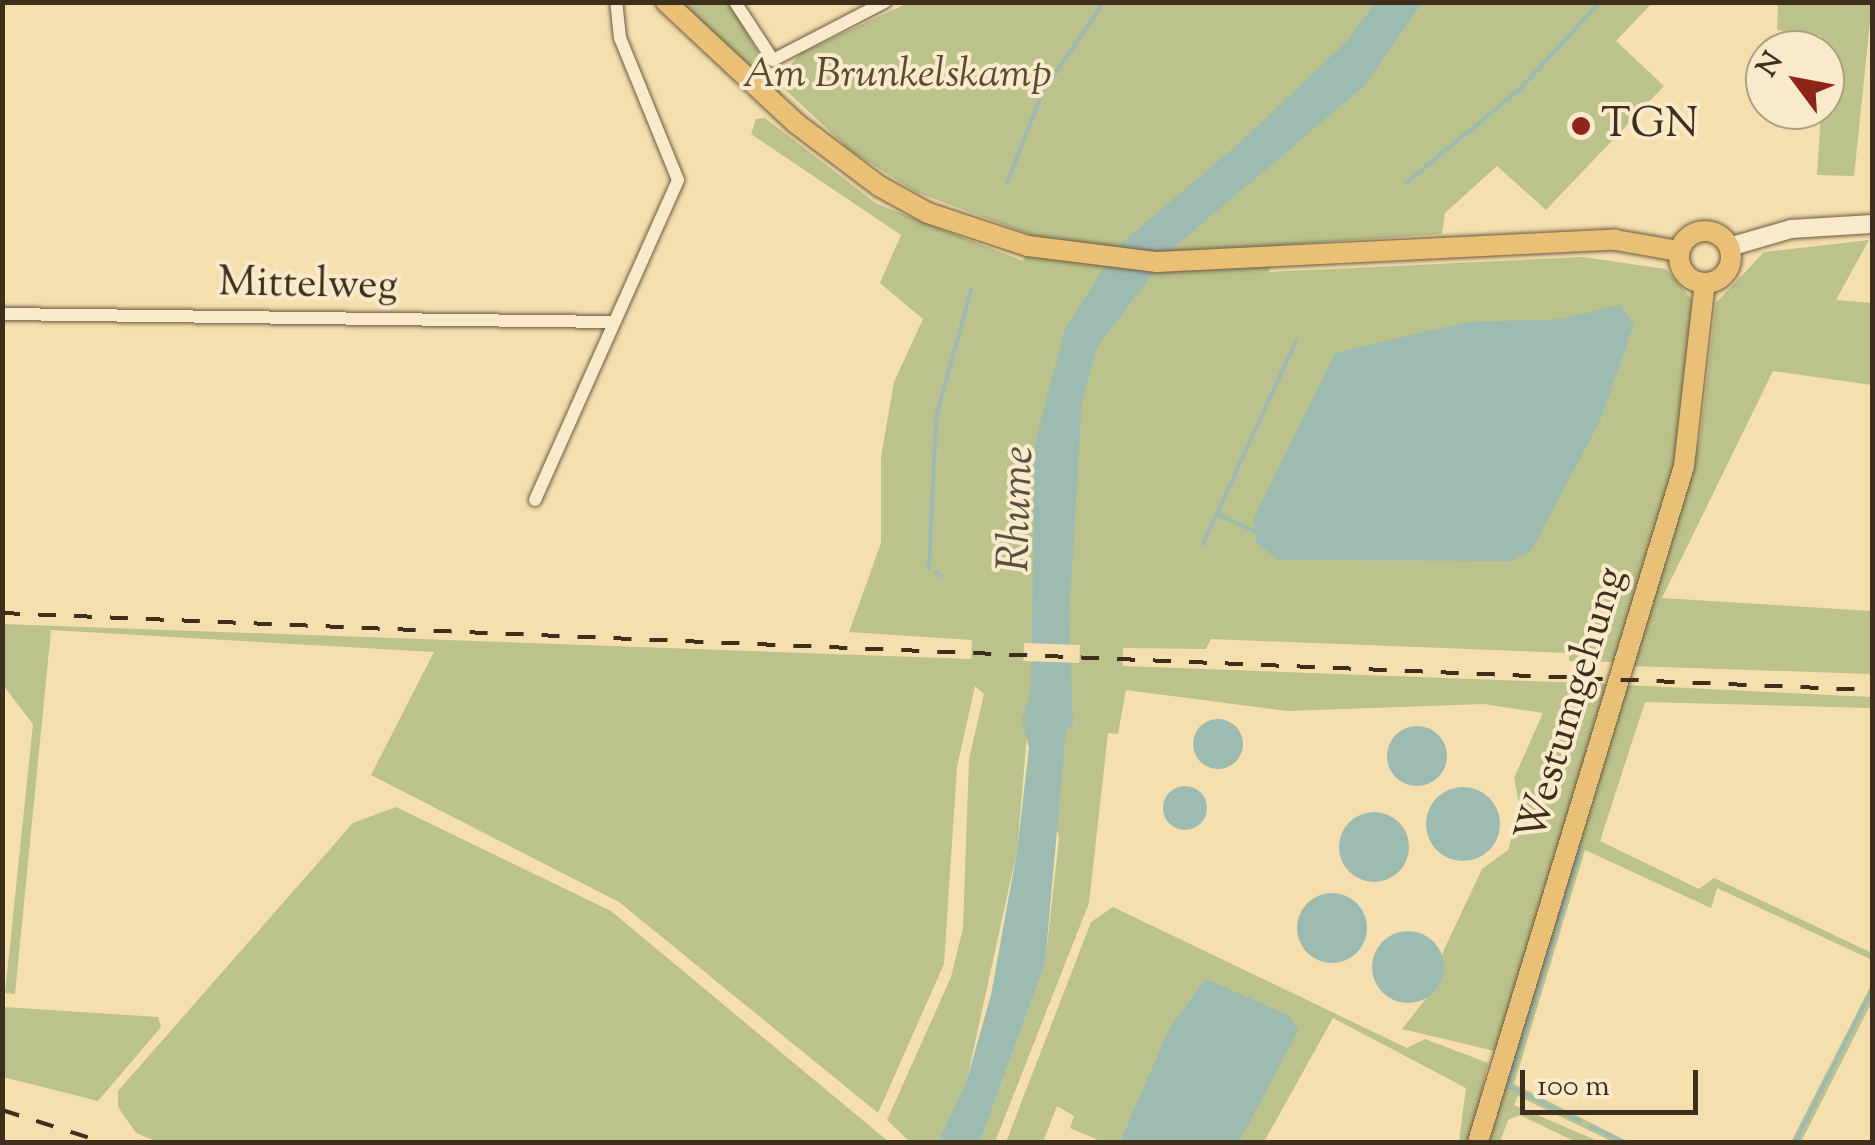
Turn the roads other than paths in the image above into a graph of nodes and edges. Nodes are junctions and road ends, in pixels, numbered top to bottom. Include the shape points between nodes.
1 (616, 2) edge
2 (666, 2) edge
3 (736, 2) edge
4 (884, 2) edge
5 (1872, 224) edge
6 (1729, 247) junction
7 (1679, 252) junction
8 (1705, 283) junction
9 (2, 314) edge
10 (614, 322) junction
11 (535, 500) dead end
12 (1478, 1142) edge

1 - 10 street via 620,38 678,180
2 - 7 main road via 797,124 879,186 928,213 1028,246 1157,262 1614,240
3 - 4 street via 774,60
5 - 6 main road via 1791,229
6 - 7 main road via 1702,231
6 - 8 main road via 1724,274
7 - 8 main road via 1686,276
8 - 12 main road, Westumgehung via 1696,412 1680,484
9 - 10 street, Mittelweg
10 - 11 street

